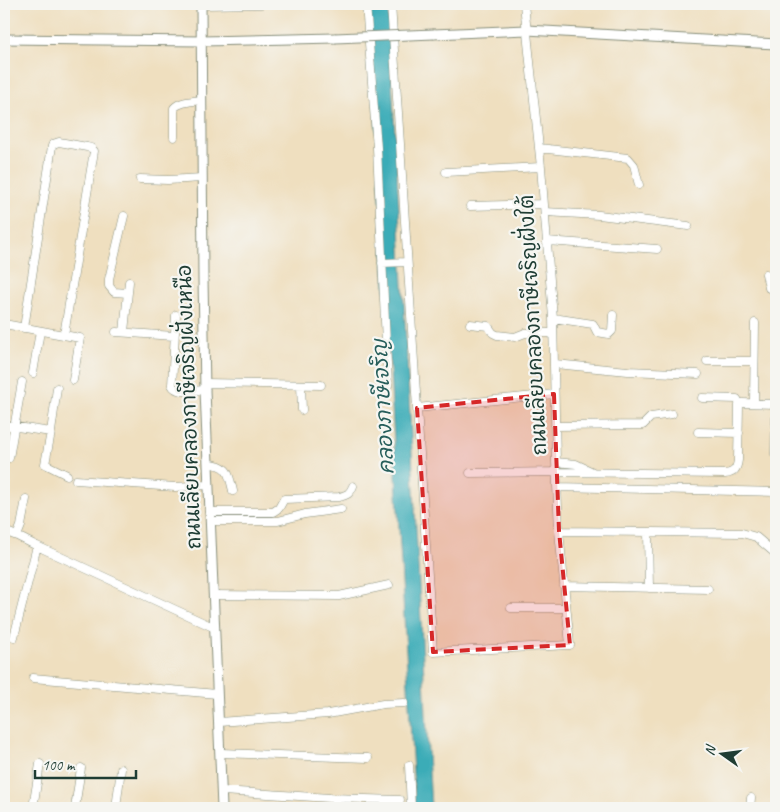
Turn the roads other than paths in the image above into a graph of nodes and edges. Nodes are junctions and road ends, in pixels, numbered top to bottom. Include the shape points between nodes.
1 (201, 4) edge
2 (238, 4) edge
3 (261, 4) edge
4 (366, 4) edge
5 (391, 4) edge
6 (524, 4) edge
7 (526, 30) junction
8 (4, 39) edge
9 (202, 41) junction
10 (776, 44) edge
11 (202, 100) junction
12 (174, 137) dead end
13 (539, 148) junction
14 (542, 167) junction
15 (446, 172) dead end
16 (202, 178) junction
17 (140, 179) dead end
18 (639, 185) dead end
19 (544, 204) junction
20 (470, 206) dead end
21 (545, 212) junction
22 (124, 216) dead end
23 (688, 226) dead end
24 (547, 240) junction
25 (657, 249) dead end
26 (383, 263) junction
27 (405, 263) junction
28 (766, 274) dead end
29 (130, 282) dead end
30 (776, 288) edge
31 (128, 293) junction
32 (176, 315) dead end
33 (613, 315) dead end
34 (553, 318) junction
35 (755, 322) dead end
36 (4, 324) edge
37 (470, 324) dead end
38 (24, 328) junction
39 (40, 331) junction
40 (553, 333) junction
41 (64, 335) junction
42 (174, 336) junction
43 (707, 361) dead end
44 (754, 361) junction
45 (555, 364) junction
46 (33, 373) dead end
47 (698, 374) dead end
48 (73, 380) dead end
49 (22, 382) dead end
50 (301, 385) junction
51 (322, 385) dead end
52 (205, 386) junction
53 (388, 386) dead end
54 (57, 388) dead end
55 (554, 394) junction
56 (702, 398) dead end
57 (754, 402) junction
58 (740, 404) junction
59 (776, 404) edge
60 (416, 408) junction
61 (302, 410) dead end
62 (672, 414) dead end
63 (4, 425) edge
64 (15, 426) junction
65 (555, 426) junction
66 (50, 432) junction
67 (698, 432) dead end
68 (739, 433) junction
69 (775, 454) dead end
70 (9, 458) dead end
71 (556, 462) junction
72 (208, 464) junction
73 (556, 472) junction
74 (470, 473) dead end
75 (594, 473) junction
76 (67, 475) dead end
77 (76, 480) dead end
78 (208, 485) junction
79 (354, 486) dead end
80 (557, 487) junction
81 (233, 491) dead end
82 (776, 492) edge
83 (26, 499) dead end
84 (341, 510) dead end
85 (210, 517) junction
86 (4, 531) edge
87 (560, 531) junction
88 (648, 532) junction
89 (17, 536) junction
90 (37, 546) junction
91 (776, 554) edge
92 (389, 585) dead end
93 (564, 586) junction
94 (649, 588) junction
95 (708, 589) dead end
96 (213, 595) junction
97 (511, 608) dead end
98 (566, 608) junction
99 (215, 628) junction
100 (14, 637) dead end
101 (33, 678) dead end
102 (217, 694) junction
103 (404, 703) dead end
104 (219, 722) junction
105 (221, 753) junction
106 (368, 758) dead end
107 (40, 764) dead end
108 (408, 765) dead end
109 (81, 768) dead end
110 (121, 769) dead end
111 (222, 791) junction
112 (751, 798) dead end
113 (400, 800) dead end
114 (33, 808) edge
115 (75, 808) edge
116 (116, 808) edge
117 (222, 808) edge
118 (411, 808) edge
119 (750, 808) edge

1 - 2 street
1 - 9 main road, ถนนเลียบคลองภาษีเจริญฝั่งเหนือ
2 - 3 street
4 - 26 street
5 - 27 street
6 - 7 street, ถนนเลียบคลองภาษีเจริญฝั่งใต้
7 - 9 main road, bridge
7 - 10 main road
7 - 13 street, ถนนเลียบคลองภาษีเจริญฝั่งใต้
8 - 9 main road
9 - 11 main road, ถนนเลียบคลองภาษีเจริญฝั่งเหนือ
11 - 12 street via 174,108
11 - 16 main road, ถนนเลียบคลองภาษีเจริญฝั่งเหนือ
13 - 14 street, ถนนเลียบคลองภาษีเจริญฝั่งใต้
13 - 18 street via 628,158 634,166
14 - 15 street
14 - 19 street, ถนนเลียบคลองภาษีเจริญฝั่งใต้
16 - 17 street
16 - 52 main road, ถนนเลียบคลองภาษีเจริญฝั่งเหนือ
19 - 20 street
19 - 21 street, ถนนเลียบคลองภาษีเจริญฝั่งใต้
21 - 23 street
21 - 24 street, ถนนเลียบคลองภาษีเจริญฝั่งใต้
22 - 31 street via 109,286 114,292
24 - 25 street
24 - 34 street, ถนนเลียบคลองภาษีเจริญฝั่งใต้
26 - 27 street
26 - 53 street
27 - 60 street
28 - 30 street via 769,288
29 - 31 street
31 - 42 street via 120,332
32 - 42 street
33 - 34 street via 612,332 609,334 597,332 593,324
34 - 40 street, ถนนเลียบคลองภาษีเจริญฝั่งใต้
35 - 44 street
36 - 38 street
37 - 40 street via 488,326 497,335 515,337 525,333
38 - 39 street
38 - 41 street via 52,146 59,142 94,151
39 - 41 street
39 - 46 street
40 - 45 street, ถนนเลียบคลองภาษีเจริญฝั่งใต้
41 - 48 street via 80,338
42 - 52 street via 173,388 178,391
43 - 44 street
44 - 57 street
45 - 47 street
45 - 55 street, ถนนเลียบคลองภาษีเจริญฝั่งใต้
49 - 64 street
50 - 51 street
50 - 52 street
50 - 61 street
52 - 72 main road, ถนนเลียบคลองภาษีเจริญฝั่งเหนือ
54 - 66 street
55 - 60 street
55 - 65 street, ถนนเลียบคลองภาษีเจริญฝั่งใต้
56 - 58 street via 737,399
57 - 58 street
57 - 59 street
58 - 68 street
59 - 69 street
60 - 98 street, ถนนเลียบคลองภาษีเจริญฝั่งใต้ via 433,652 570,645
62 - 65 street via 651,416 643,425
63 - 64 street
64 - 66 street
64 - 70 street
65 - 71 street, ถนนเลียบคลองภาษีเจริญฝั่งใต้
66 - 76 street via 46,464
67 - 68 street
68 - 75 street via 737,467 732,473
71 - 73 street, ถนนเลียบคลองภาษีเจริญฝั่งใต้
71 - 75 street via 576,464
72 - 78 main road, ถนนเลียบคลองภาษีเจริญฝั่งเหนือ
72 - 81 street via 222,466 230,476
73 - 74 street
73 - 75 street
73 - 80 street, ถนนเลียบคลองภาษีเจริญฝั่งใต้
77 - 78 street via 175,487
78 - 85 main road, ถนนเลียบคลองภาษีเจริญฝั่งเหนือ
79 - 85 street via 347,495 284,499 273,512
80 - 82 street
80 - 87 street, ถนนเลียบคลองภาษีเจริญฝั่งใต้
83 - 89 street
84 - 85 street via 278,521
85 - 96 main road, ถนนเลียบคลองภาษีเจริญฝั่งเหนือ
86 - 89 street
87 - 88 street
87 - 93 street, ถนนเลียบคลองภาษีเจริญฝั่งใต้
88 - 91 street via 742,533 756,537
88 - 94 street
89 - 90 street
90 - 99 street
90 - 100 street
92 - 96 street via 339,596
93 - 94 street
93 - 98 street, ถนนเลียบคลองภาษีเจริญฝั่งใต้
94 - 95 street
96 - 99 main road, ถนนเลียบคลองภาษีเจริญฝั่งเหนือ
97 - 98 street
99 - 102 main road, ถนนเลียบคลองภาษีเจริญฝั่งเหนือ
101 - 102 street
102 - 104 main road, ถนนเลียบคลองภาษีเจริญฝั่งเหนือ
103 - 104 street via 328,714
104 - 105 main road, ถนนเลียบคลองภาษีเจริญฝั่งเหนือ
105 - 106 street
105 - 111 main road, ถนนเลียบคลองภาษีเจริญฝั่งเหนือ
107 - 114 street
108 - 118 street
109 - 115 street
110 - 116 street
111 - 113 street
111 - 117 main road, ถนนเลียบคลองภาษีเจริญฝั่งเหนือ
112 - 119 street

